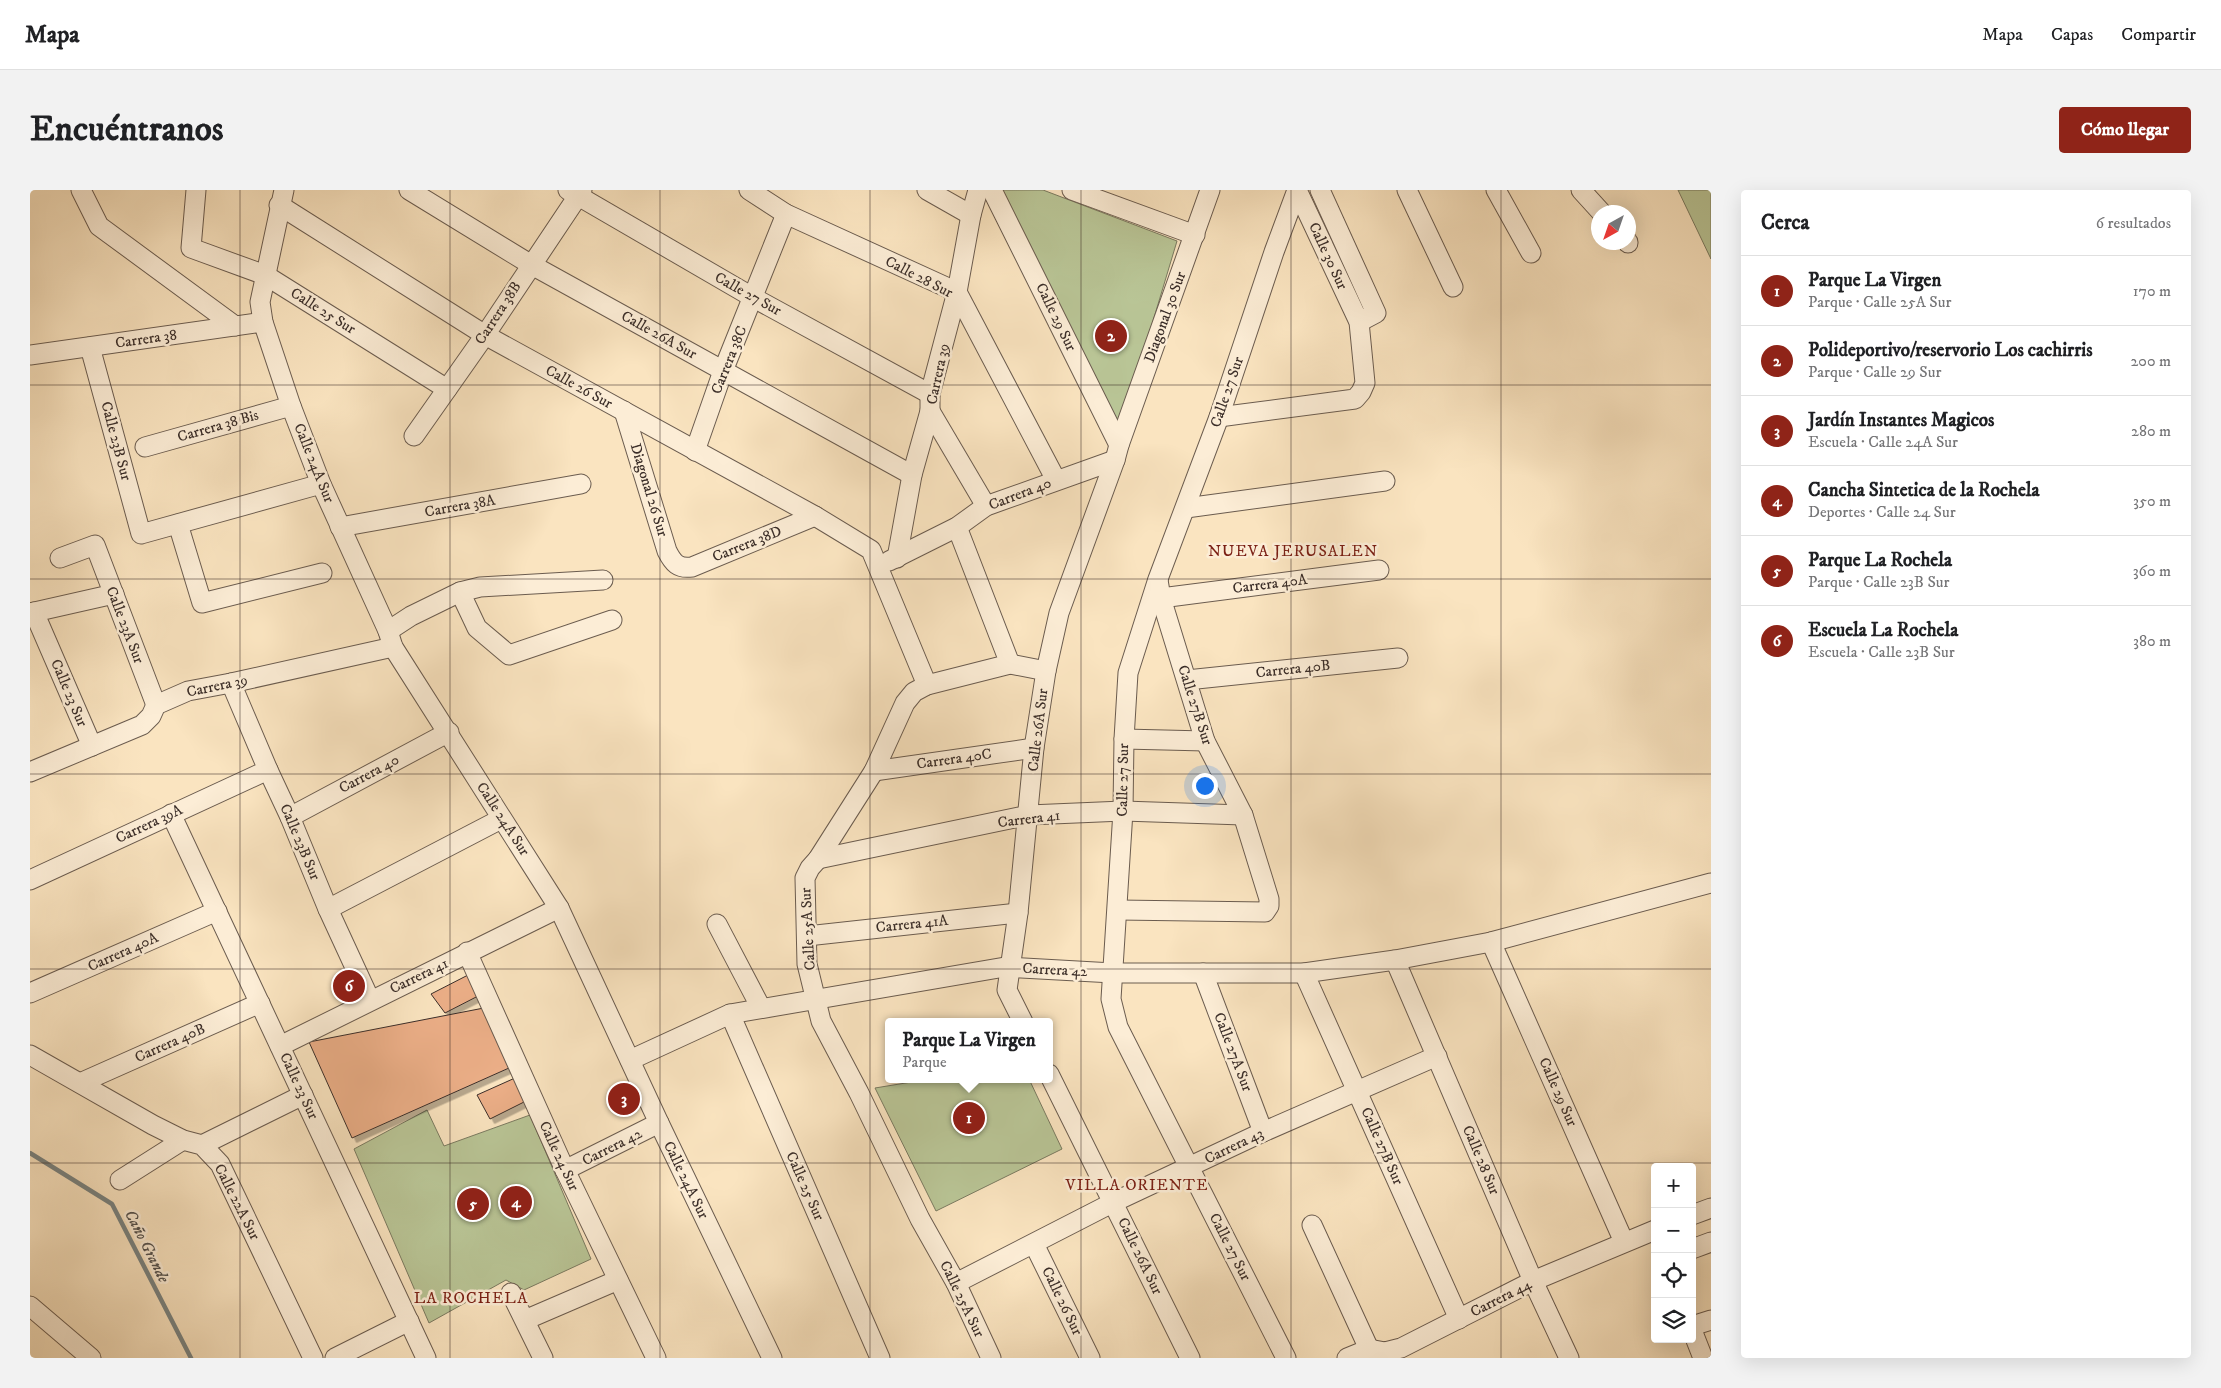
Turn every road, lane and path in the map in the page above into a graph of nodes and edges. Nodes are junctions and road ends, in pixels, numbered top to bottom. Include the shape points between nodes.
1 (81, 190) edge
2 (196, 190) edge
3 (749, 190) edge
4 (927, 190) edge
5 (978, 190) edge
6 (992, 190) edge
7 (1072, 190) edge
8 (1210, 190) edge
9 (1297, 190) edge
10 (1320, 190) edge
11 (1407, 190) edge
12 (1496, 190) edge
13 (1580, 190) edge
14 (415, 192) edge
15 (576, 192) edge
16 (281, 197) edge
17 (1594, 205) edge
18 (786, 214) junction
19 (971, 215) junction
20 (1195, 235) junction
21 (1531, 253) dead end
22 (530, 264) junction
23 (265, 275) junction
24 (1453, 287) dead end
25 (956, 292) junction
26 (754, 298) junction
27 (263, 322) junction
28 (1359, 322) junction
29 (235, 326) junction
30 (485, 335) junction
31 (90, 347) junction
32 (30, 356) edge
33 (723, 371) junction
34 (447, 389) junction
35 (930, 403) junction
36 (291, 406) junction
37 (624, 411) junction
38 (1219, 417) junction
39 (414, 436) dead end
40 (145, 447) dead end
41 (695, 451) junction
42 (1117, 452) junction
43 (912, 475) junction
44 (1056, 480) junction
45 (1385, 481) dead end
46 (321, 484) junction
47 (581, 484) dead end
48 (986, 506) junction
49 (1186, 508) junction
50 (815, 516) junction
51 (178, 524) junction
52 (340, 527) junction
53 (957, 528) junction
54 (60, 558) dead end
55 (897, 558) junction
56 (876, 565) junction
57 (678, 566) joint
58 (1379, 570) dead end
59 (322, 572) dead end
60 (1158, 579) junction
61 (603, 580) dead end
62 (460, 592) junction
63 (114, 594) junction
64 (1161, 598) junction
65 (32, 613) edge
66 (612, 620) dead end
67 (390, 639) junction
68 (1398, 658) dead end
69 (1010, 664) junction
70 (1046, 670) junction
71 (1187, 680) junction
72 (231, 684) junction
73 (927, 685) junction
74 (156, 705) junction
75 (449, 732) junction
76 (1124, 739) junction
77 (1205, 741) junction
78 (92, 746) junction
79 (1034, 748) junction
80 (268, 770) junction
81 (874, 771) junction
82 (30, 772) edge
83 (1123, 812) junction
84 (171, 814) junction
85 (1243, 815) junction
86 (1029, 816) junction
87 (290, 817) junction
88 (501, 819) junction
89 (818, 859) junction
90 (30, 880) edge
91 (1711, 883) edge
92 (559, 908) junction
93 (328, 909) junction
94 (1118, 910) junction
95 (217, 911) junction
96 (1018, 913) junction
97 (717, 924) dead end
98 (807, 936) junction
99 (1491, 942) junction
100 (467, 952) junction
101 (1395, 960) junction
102 (1011, 968) junction
103 (1113, 972) junction
104 (1203, 973) junction
105 (1304, 973) junction
106 (30, 993) edge
107 (816, 999) junction
108 (370, 1000) junction
109 (260, 1003) junction
110 (761, 1008) junction
111 (730, 1014) junction
112 (1021, 1018) edge
113 (280, 1046) junction
114 (30, 1055) edge
115 (1436, 1056) junction
116 (630, 1060) junction
117 (1053, 1082) edge
118 (80, 1083) junction
119 (1357, 1091) junction
120 (303, 1095) junction
121 (659, 1124) junction
122 (1262, 1132) junction
123 (183, 1140) junction
124 (202, 1144) junction
125 (1189, 1167) junction
126 (565, 1170) junction
127 (120, 1180) dead end
128 (1114, 1202) junction
129 (1711, 1208) edge
130 (1696, 1214) edge
131 (1312, 1225) dead end
132 (1651, 1232) edge
133 (1624, 1242) junction
134 (1711, 1242) edge
135 (1034, 1244) junction
136 (1696, 1248) edge
137 (618, 1280) junction
138 (1532, 1281) junction
139 (956, 1283) junction
140 (511, 1293) dead end
141 (30, 1306) edge
142 (1459, 1319) junction
143 (525, 1320) junction
144 (1711, 1320) edge
145 (409, 1321) junction
146 (1696, 1325) edge
147 (1696, 1340) edge
148 (1369, 1349) junction
149 (91, 1358) edge
150 (313, 1358) edge
151 (335, 1358) edge
152 (426, 1358) edge
153 (543, 1358) edge
154 (656, 1358) edge
155 (772, 1358) edge
156 (880, 1358) edge
157 (990, 1358) edge
158 (1090, 1358) edge
159 (1190, 1358) edge
160 (1286, 1358) edge
161 (1347, 1358) edge
162 (1569, 1358) edge
163 (1703, 1358) edge

1 - 29 street via 100,226
2 - 23 street, Calle 25 Sur via 191,248
3 - 18 street, Calle 28 Sur
4 - 19 street
5 - 19 street, Carrera 39
6 - 42 street, Calle 29 Sur
7 - 20 street
8 - 20 street, Diagonal 30 Sur
9 - 28 street, Calle 30 Sur
9 - 38 street, Calle 27 Sur
10 - 28 street, Calle 30 Sur via 1376,313
11 - 24 street
12 - 21 street
13 - 17 street
14 - 22 street, Calle 26A Sur
15 - 22 street, Carrera 38B
15 - 26 street, Calle 27 Sur
16 - 23 street
16 - 30 street, Calle 26 Sur
18 - 25 street, Calle 28 Sur
18 - 26 street, Carrera 38C
19 - 25 street, Carrera 39
20 - 42 street, Diagonal 30 Sur
22 - 30 street, Carrera 38B
22 - 33 street, Calle 26A Sur
23 - 27 street, Calle 24A Sur via 260,302
23 - 34 street, Calle 25 Sur
25 - 35 street, Carrera 39
25 - 44 street, Calle 28 Sur
26 - 33 street, Carrera 38C
26 - 35 street, Calle 27 Sur
27 - 29 street, Carrera 38
27 - 36 street, Calle 24A Sur
28 - 38 street via 1366,383 1354,399
29 - 31 street, Carrera 38
30 - 34 street, Carrera 38B
30 - 37 street, Calle 26 Sur
31 - 32 street, Carrera 38
31 - 51 street, Calle 23B Sur via 141,534
33 - 41 street, Carrera 38C
33 - 43 street, Calle 26A Sur
34 - 39 street, Carrera 38B
35 - 43 street, Carrera 39
35 - 48 street
36 - 40 street, Carrera 38 Bis
36 - 46 street, Calle 24A Sur
37 - 41 street, Calle 26 Sur
37 - 57 street, Diagonal 26 Sur via 668,552
38 - 49 street, Calle 27 Sur
41 - 50 street, Calle 26 Sur
42 - 44 street, Carrera 40
42 - 70 street, Calle 26A Sur via 1059,613
43 - 55 street, Carrera 39
44 - 48 street, Carrera 40
45 - 49 street
46 - 51 street
46 - 52 street, Calle 24A Sur
47 - 52 street, Carrera 38A
48 - 53 street, Carrera 40
49 - 60 street, Calle 27 Sur
50 - 56 street, Calle 26 Sur via 871,550
50 - 57 street, Carrera 38D via 692,567
51 - 59 street via 202,603
52 - 67 street, Calle 24A Sur
53 - 55 street, Carrera 40
53 - 69 street
54 - 63 street, Calle 23A Sur via 95,545
55 - 56 street, Carrera 40
56 - 73 street
58 - 64 street, Carrera 40A
60 - 64 street, Calle 27B Sur
60 - 76 street, Calle 27 Sur via 1128,674
61 - 62 street via 480,587
62 - 66 street via 477,628 509,655
62 - 67 street via 411,616
63 - 65 street
63 - 74 street, Calle 23A Sur
64 - 71 street, Calle 27B Sur
65 - 78 street, Calle 23 Sur
67 - 72 street, Carrera 39
67 - 75 street, Calle 24A Sur
68 - 71 street, Carrera 40B
69 - 70 street
69 - 73 street
70 - 79 street, Calle 26A Sur
71 - 77 street, Calle 27B Sur
72 - 74 street, Carrera 39 via 188,691
72 - 80 street, Calle 23B Sur
73 - 81 street, Calle 25A Sur via 914,692 905,703
74 - 78 street via 142,725
75 - 87 street, Carrera 40
75 - 88 street, Calle 24A Sur
76 - 77 street
76 - 83 street, Calle 27 Sur
77 - 85 street, Calle 27B Sur
78 - 82 street
79 - 81 street, Carrera 40C
79 - 86 street, Calle 26A Sur
80 - 84 street, Carrera 39A
80 - 87 street, Calle 23B Sur
81 - 89 street, Calle 25A Sur
83 - 85 street, Carrera 41
83 - 86 street, Carrera 41
83 - 94 street, Calle 27 Sur
84 - 90 street, Carrera 39A
84 - 95 street, Calle 23 Sur
85 - 94 street, Calle 27B Sur via 1269,899 1265,912
86 - 89 street, Carrera 41
86 - 96 street, Calle 26A Sur
87 - 93 street, Calle 23B Sur
88 - 92 street, Calle 24A Sur
88 - 93 street
89 - 98 street, Calle 25A Sur via 805,878
91 - 99 street, Carrera 42
92 - 100 street, Carrera 41
92 - 116 street, Calle 24A Sur
93 - 108 street, Calle 23B Sur
94 - 103 street, Calle 27 Sur
95 - 106 street, Carrera 40A
95 - 109 street, Calle 23 Sur
96 - 98 street, Carrera 41A
96 - 102 street, Calle 26A Sur
97 - 110 street
98 - 107 street, Calle 25A Sur via 807,964
99 - 101 street, Carrera 42
99 - 133 street, Calle 29 Sur
100 - 108 street, Carrera 41
100 - 126 street, Calle 24 Sur
101 - 105 street, Carrera 42
101 - 115 street, Calle 28 Sur
102 - 103 street, Carrera 42
102 - 107 street, Carrera 42
102 - 112 street, Calle 26A Sur via 1007,990
103 - 104 street, Carrera 42
103 - 125 street, Calle 27 Sur via 1111,999 1118,1027
104 - 105 street, Carrera 42
104 - 122 street, Calle 27A Sur
105 - 119 street, Calle 27B Sur
107 - 110 street, Carrera 42
107 - 139 street, Calle 25A Sur via 821,1021 920,1219
108 - 113 street, Carrera 41
109 - 113 street, Calle 23 Sur
109 - 118 street, Carrera 40B
110 - 111 street, Carrera 42
111 - 116 street, Carrera 42
111 - 156 street, Calle 25 Sur
113 - 120 street, Calle 23 Sur
114 - 118 street
115 - 119 street, Carrera 43
115 - 138 street, Calle 28 Sur
116 - 121 street, Calle 24A Sur
117 - 128 street, Calle 26A Sur
118 - 123 street
119 - 122 street, Carrera 43
119 - 142 street, Calle 27B Sur
120 - 124 street
120 - 145 street, Calle 23 Sur
121 - 126 street, Carrera 42
121 - 155 street, Calle 24A Sur
122 - 125 street, Carrera 43
123 - 124 street
123 - 127 street
124 - 150 street, Calle 22A Sur via 220,1164
125 - 128 street, Carrera 43
125 - 160 street, Calle 27 Sur
126 - 137 street, Calle 24 Sur
128 - 135 street, Carrera 43
128 - 159 street, Calle 26A Sur
129 - 130 street
131 - 148 street
132 - 133 street, Carrera 44
133 - 138 street, Carrera 44
134 - 136 street
135 - 139 street, Carrera 43
135 - 158 street, Calle 26 Sur
137 - 143 street
137 - 154 street, Calle 24 Sur
138 - 142 street, Carrera 44
138 - 162 street, Calle 28 Sur
139 - 157 street, Calle 25A Sur
140 - 143 street
141 - 149 street
142 - 148 street, Carrera 44 via 1401,1348 1385,1352
143 - 153 street
144 - 146 street
145 - 151 street
145 - 152 street, Calle 23 Sur
147 - 163 street
148 - 161 street, Carrera 44

